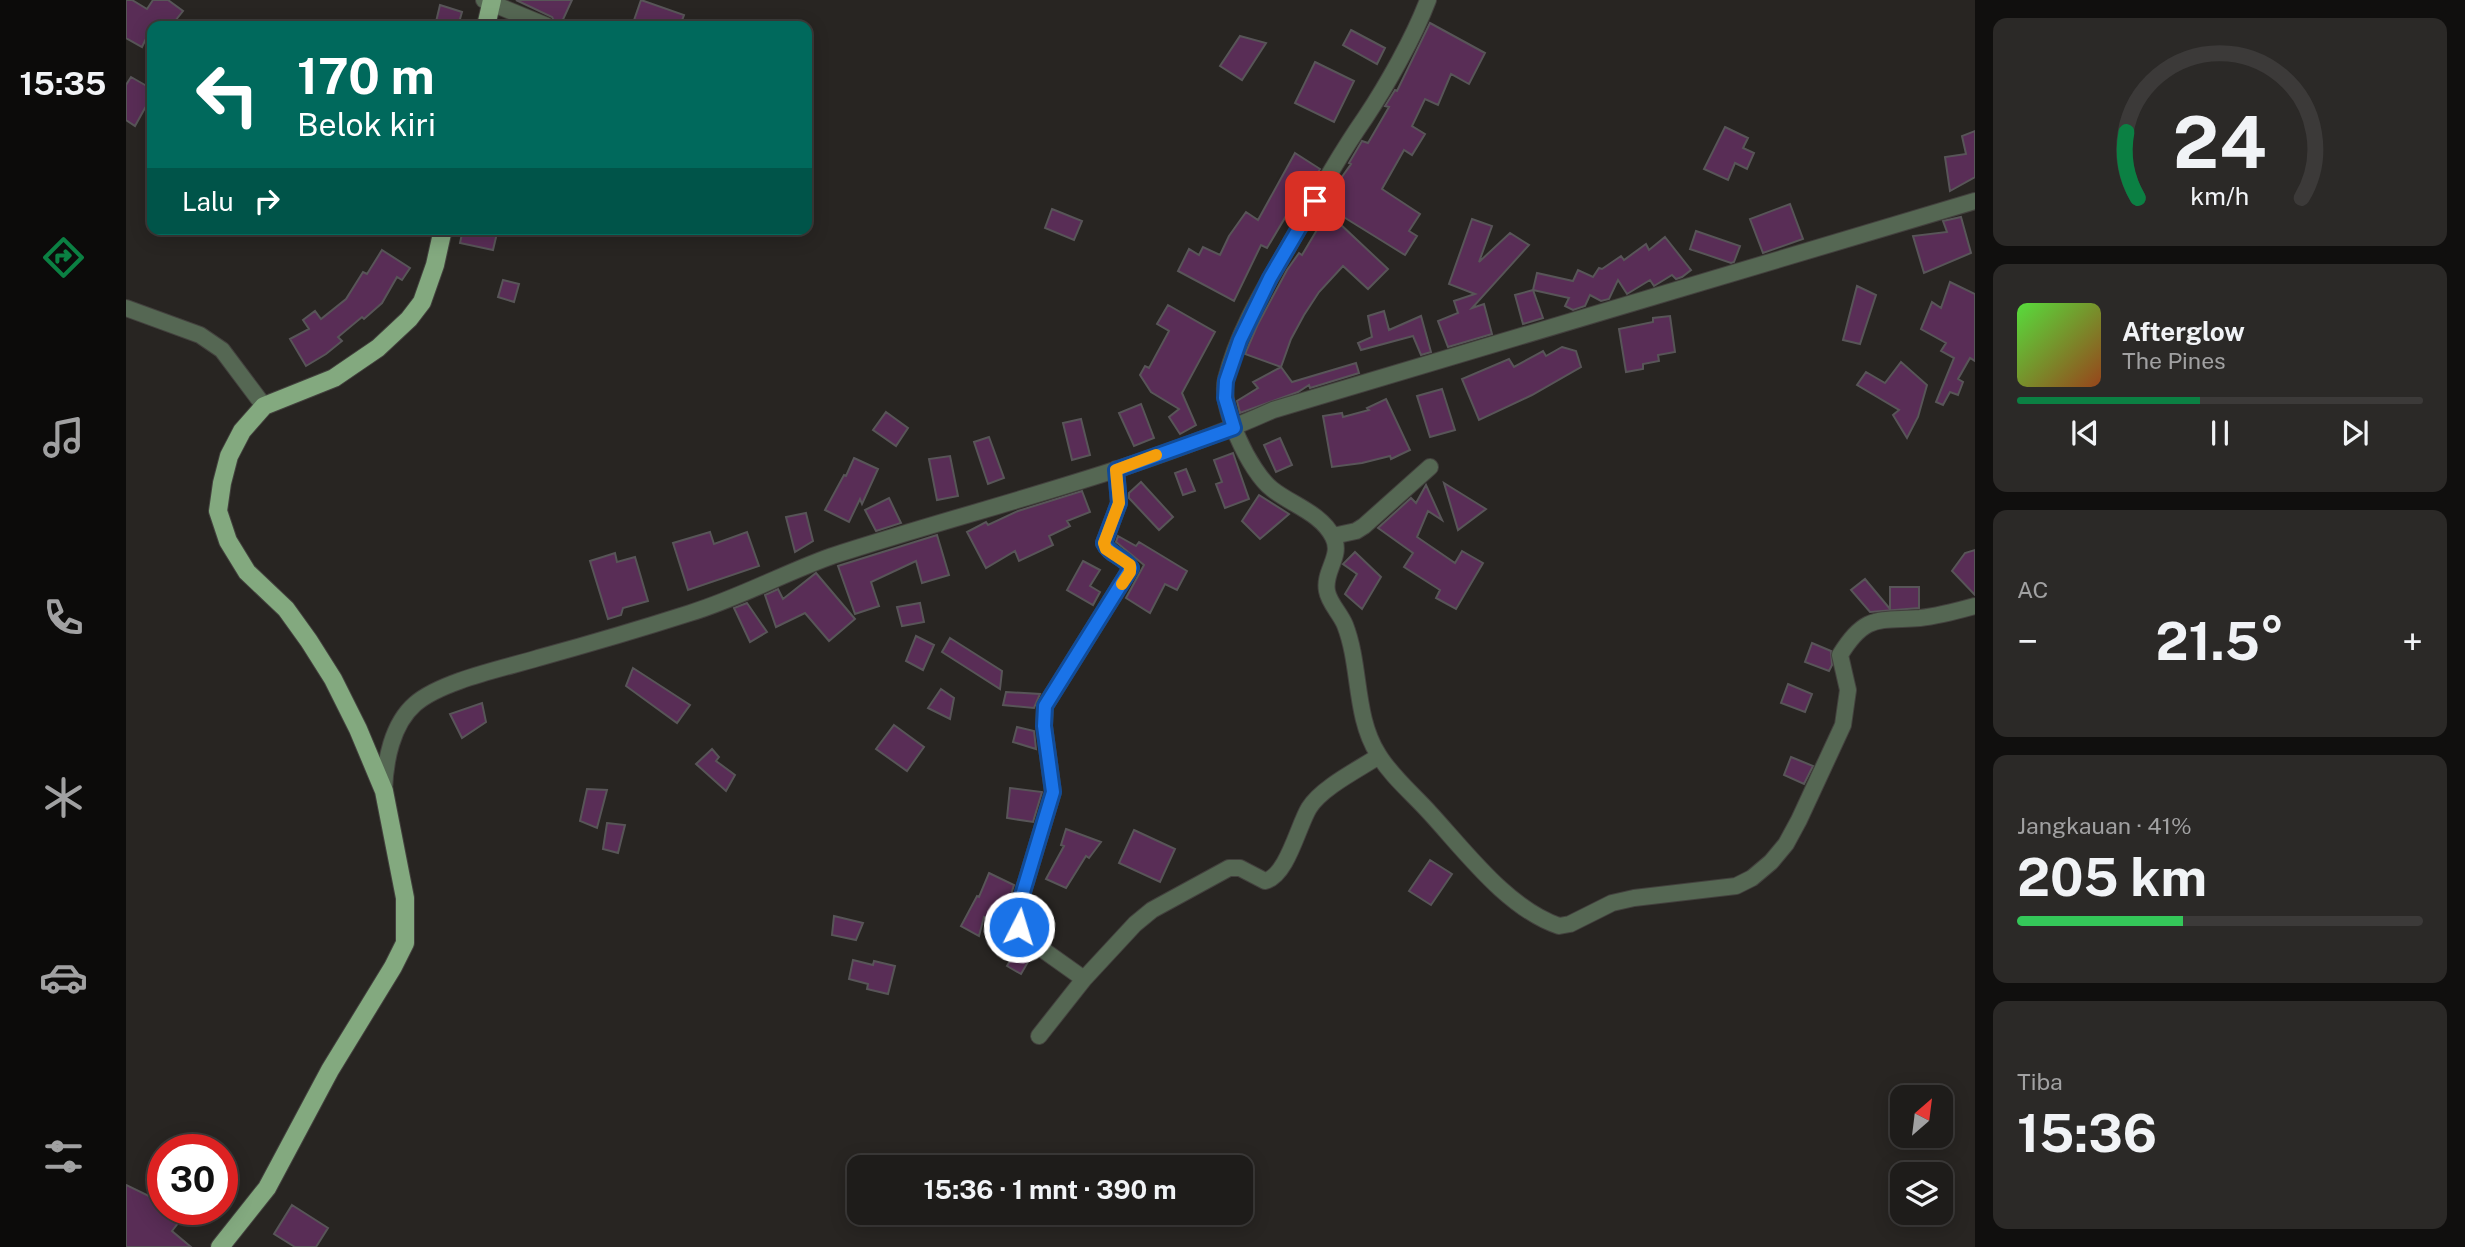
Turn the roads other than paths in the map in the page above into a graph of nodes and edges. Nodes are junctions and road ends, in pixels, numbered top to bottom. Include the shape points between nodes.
1 (1428, 0) edge
2 (489, 1) edge
3 (487, 21) edge
4 (535, 21) edge
5 (1975, 201) edge
6 (442, 235) edge
7 (126, 308) edge
8 (264, 406) junction
9 (1234, 428) junction
10 (1430, 467) dead end
11 (1116, 470) junction
12 (1333, 536) junction
13 (1975, 606) edge
14 (1379, 756) junction
15 (384, 791) junction
16 (1084, 979) junction
17 (1039, 1036) dead end
18 (220, 1247) edge

1 - 9 street via 1376,101 1253,311 1226,381 1225,398
2 - 3 main road
2 - 4 street
5 - 9 street via 1286,406
6 - 8 main road via 422,302 410,319 334,378
7 - 8 street via 200,335 222,350
8 - 15 main road via 229,456 218,511 238,561 286,609 333,679
9 - 11 street
9 - 12 street via 1263,481 1321,521
10 - 12 street via 1364,526
11 - 15 street via 831,557 694,612 498,668 432,693 416,703 396,731 384,772
11 - 16 street via 1119,503 1104,543 1131,568 1045,706 1053,792 1017,912 1025,937
12 - 14 street via 1337,546 1327,592 1344,622 1364,717
13 - 14 street via 1875,621 1853,636 1840,655 1848,690 1843,725 1800,820 1771,862 1736,886 1633,898 1563,926 1552,924 1502,890
14 - 16 street via 1316,797 1275,877 1260,880 1236,867 1217,875 1135,924
15 - 18 main road via 405,898 405,943 267,1188
16 - 17 street

